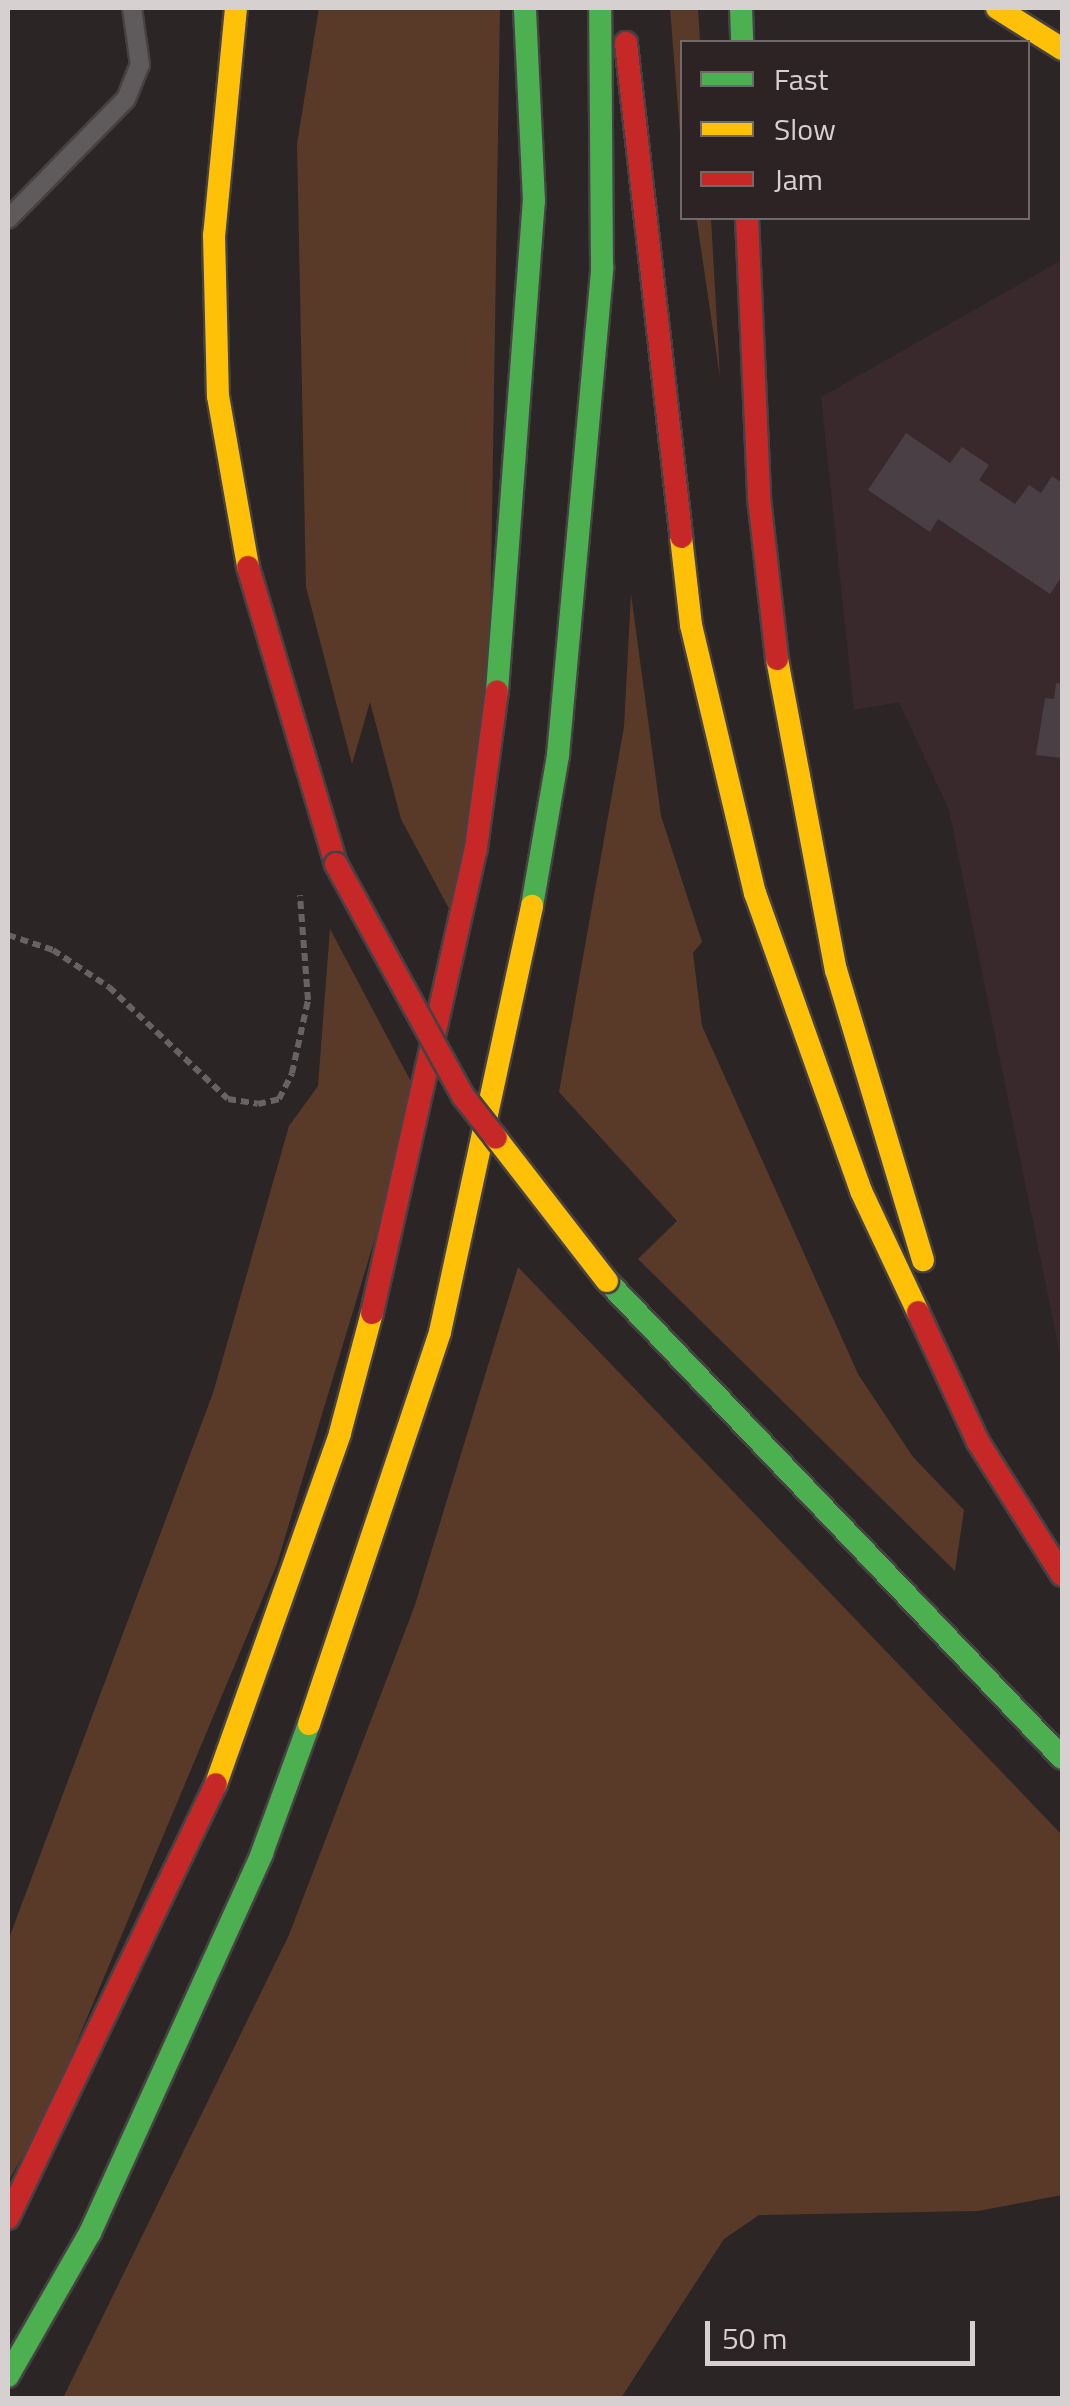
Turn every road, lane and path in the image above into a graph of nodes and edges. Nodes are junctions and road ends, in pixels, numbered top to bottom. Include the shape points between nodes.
1 (132, 8) edge
2 (236, 8) edge
3 (525, 8) edge
4 (600, 8) edge
5 (614, 8) edge
6 (740, 8) edge
7 (997, 8) edge
8 (742, 40) edge
9 (1062, 49) edge
10 (8, 219) edge
11 (747, 220) edge
12 (300, 877) dead end
13 (8, 936) edge
14 (978, 1442) junction
15 (1062, 1575) edge
16 (1062, 1758) edge
17 (8, 2218) edge
18 (8, 2376) edge

1 - 10 lane via 140,65 126,100
2 - 16 main road, bridge via 214,235 218,396 257,621 336,864 463,1096 608,1281
3 - 17 main road via 534,201 497,692 476,848 409,1176 340,1433 218,1780
4 - 18 main road via 602,268 558,754 514,1021 440,1332 333,1669 262,1853 90,2234
5 - 14 main road via 636,74 691,626 754,893 861,1191
6 - 8 main road
7 - 9 main road
11 - 14 main road via 759,498 779,677 836,970
12 - 13 path via 308,1000 292,1073 279,1099 258,1104 228,1100 109,988 54,950
14 - 15 main road

